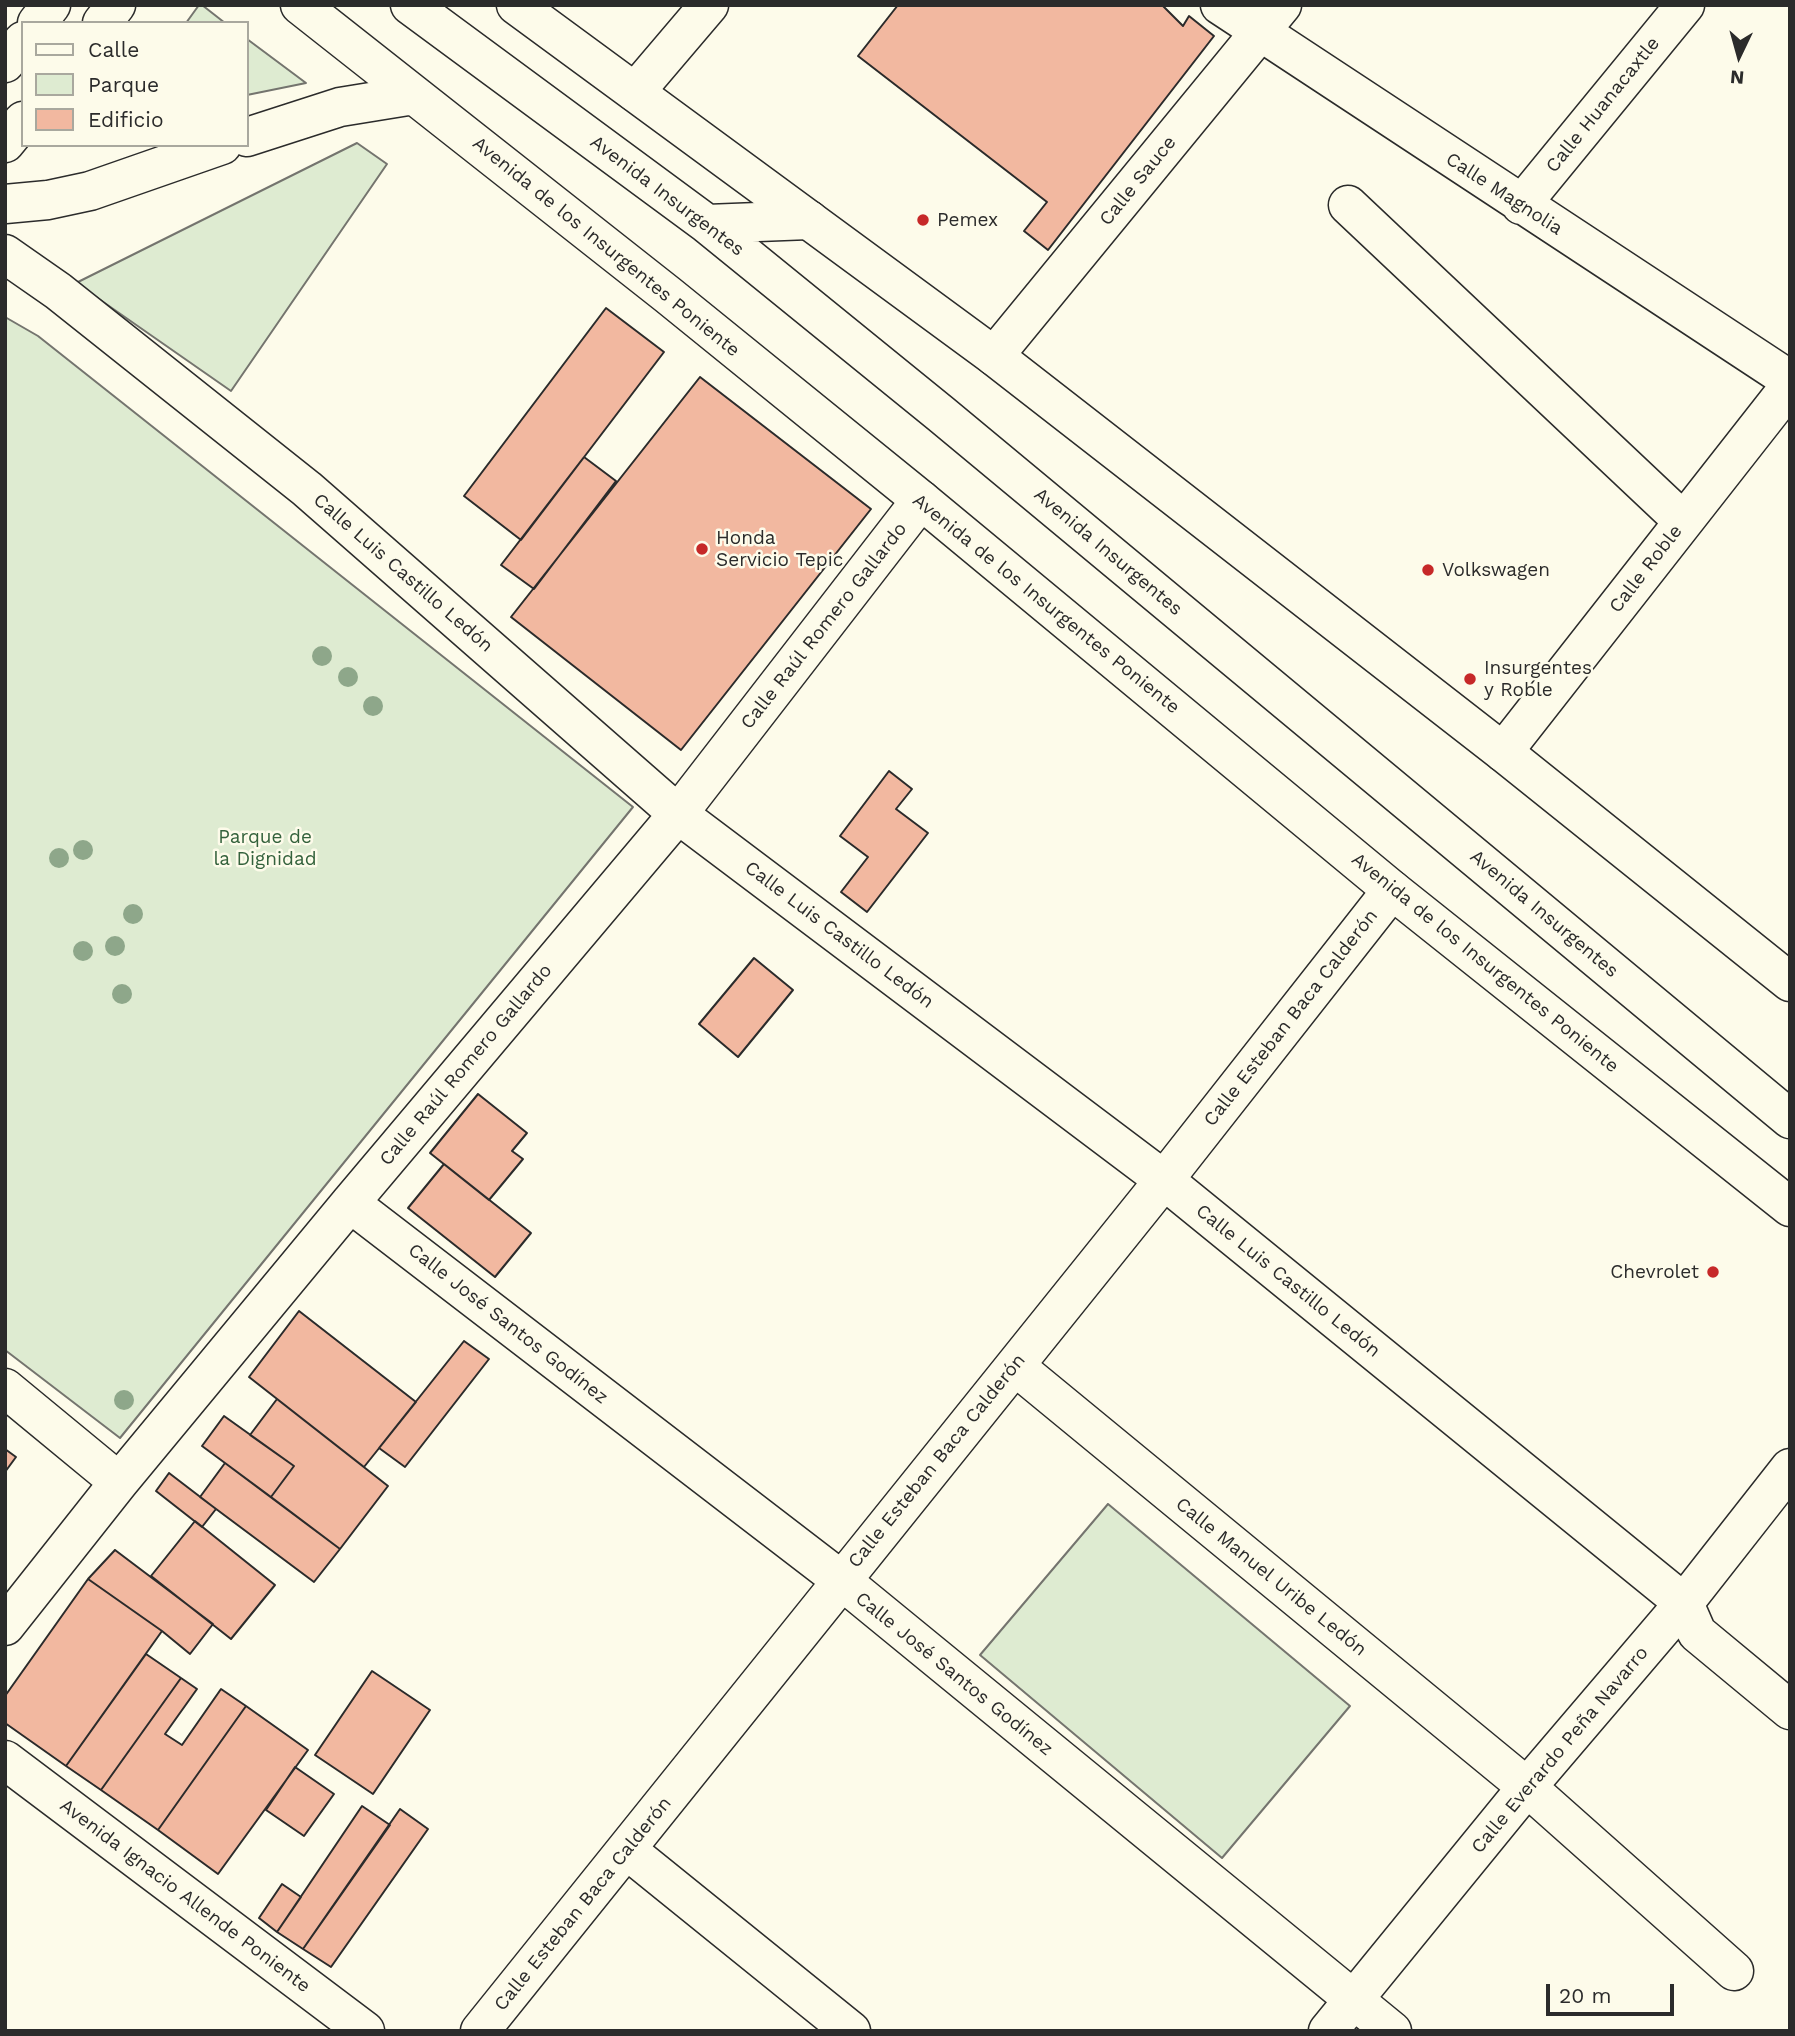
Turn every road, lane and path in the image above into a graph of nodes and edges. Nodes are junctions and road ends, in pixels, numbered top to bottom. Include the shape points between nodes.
1 (51, 5) edge
2 (116, 5) edge
3 (300, 5) edge
4 (410, 5) edge
5 (516, 5) edge
6 (709, 5) edge
7 (1220, 5) edge
8 (1685, 5) edge
9 (1270, 19) edge
10 (39, 21) edge
11 (104, 21) edge
12 (21, 43) edge
13 (5, 63) edge
14 (635, 92) junction
15 (414, 94) junction
16 (21, 123) edge
17 (248, 137) edge
18 (5, 143) edge
19 (216, 147) edge
20 (5, 204) edge
21 (1348, 205) dead end
22 (1521, 205) junction
23 (809, 220) junction
24 (707, 224) junction
25 (5, 254) edge
26 (994, 356) junction
27 (1790, 380) edge
28 (1790, 386) edge
29 (920, 500) junction
30 (1683, 521) junction
31 (1503, 752) junction
32 (678, 814) junction
33 (1392, 890) junction
34 (1790, 982) edge
35 (1790, 1119) edge
36 (1164, 1180) junction
37 (350, 1203) junction
38 (1790, 1207) edge
39 (1014, 1366) junction
40 (5, 1388) edge
41 (1790, 1468) edge
42 (119, 1482) junction
43 (841, 1580) junction
44 (1684, 1603) junction
45 (5, 1626) edge
46 (1790, 1710) edge
47 (5, 1760) edge
48 (1527, 1787) junction
49 (627, 1850) junction
50 (1734, 1970) dead end
51 (1352, 2000) junction
52 (322, 2018) edge
53 (365, 2031) edge
54 (480, 2031) edge
55 (851, 2031) edge
56 (1328, 2031) edge
57 (1392, 2031) edge

1 - 10 main road
2 - 11 main road
3 - 15 main road, Avenida de los Insurgentes Poniente
4 - 24 main road, Avenida Insurgentes
5 - 14 main road
6 - 14 main road
7 - 9 main road, Calle Magnolia
8 - 22 main road, Calle Huanacaxtle
9 - 22 main road, Calle Magnolia
9 - 26 main road, Calle Sauce
12 - 13 main road
14 - 23 main road
15 - 17 main road via 340,107
15 - 29 main road, Avenida de los Insurgentes Poniente
16 - 18 main road
19 - 20 main road via 90,191
21 - 30 main road
22 - 27 main road, Calle Magnolia
23 - 24 main road
23 - 26 main road
24 - 35 main road, Avenida Insurgentes
25 - 32 main road, Calle Luis Castillo Ledón via 307,489
26 - 31 main road
28 - 30 main road, Calle Roble
29 - 32 main road, Calle Raúl Romero Gallardo
29 - 33 main road, Avenida de los Insurgentes Poniente
30 - 31 main road, Calle Roble
31 - 34 main road
32 - 36 main road, Calle Luis Castillo Ledón
32 - 37 main road, Calle Raúl Romero Gallardo
33 - 36 main road, Calle Esteban Baca Calderón
33 - 38 main road, Avenida de los Insurgentes Poniente
36 - 39 main road, Calle Esteban Baca Calderón
36 - 44 main road, Calle Luis Castillo Ledón
37 - 42 main road, Calle Raúl Romero Gallardo
37 - 43 main road, Calle José Santos Godínez
39 - 43 main road, Calle Esteban Baca Calderón
39 - 48 main road, Calle Manuel Uribe Ledón
40 - 42 main road
41 - 44 main road, Calle Everardo Peña Navarro
42 - 45 main road, Calle Raúl Romero Gallardo
43 - 49 main road, Calle Esteban Baca Calderón
43 - 51 main road, Calle José Santos Godínez
44 - 46 main road via 1697,1633
44 - 48 main road, Calle Everardo Peña Navarro
47 - 52 main road, Avenida Ignacio Allende Poniente
48 - 50 main road, Calle Manuel Uribe Ledón
48 - 51 main road, Calle Everardo Peña Navarro
49 - 54 main road, Calle Esteban Baca Calderón
49 - 55 main road
51 - 56 main road, Calle Everardo Peña Navarro
51 - 57 main road, Calle José Santos Godínez
52 - 53 main road, Avenida Ignacio Allende Poniente

